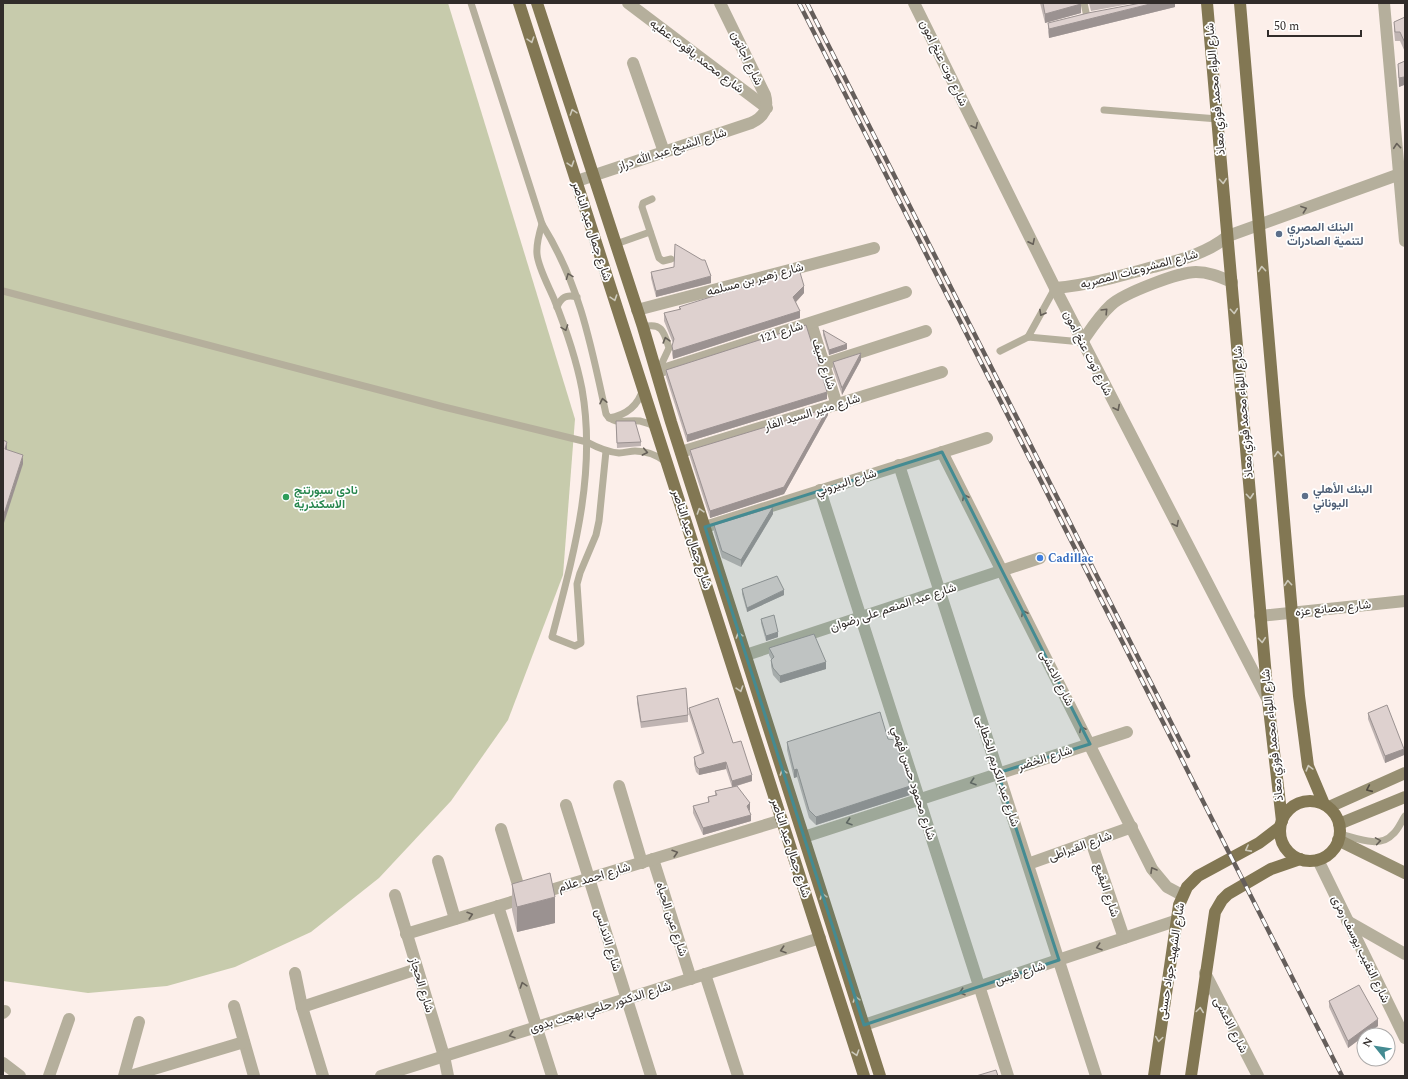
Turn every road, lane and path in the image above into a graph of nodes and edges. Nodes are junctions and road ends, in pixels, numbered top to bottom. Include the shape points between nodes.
1 (471, 3) edge
2 (519, 3) edge
3 (537, 3) edge
4 (628, 3) edge
5 (720, 3) edge
6 (914, 3) edge
7 (1084, 3) edge
8 (1207, 3) edge
9 (1240, 3) edge
10 (1384, 3) edge
11 (1088, 17) edge
12 (1399, 20) edge
13 (1386, 26) junction
14 (633, 63) dead end
15 (1104, 110) dead end
16 (765, 111) junction
17 (1218, 119) junction
18 (664, 152) junction
19 (1400, 174) junction
20 (594, 175) junction
21 (576, 181) junction
22 (652, 199) dead end
23 (542, 224) junction
24 (1258, 226) junction
25 (650, 232) junction
26 (1228, 236) junction
27 (1405, 240) edge
28 (616, 244) junction
29 (874, 248) dead end
30 (672, 258) dead end
31 (1232, 282) junction
32 (1055, 288) junction
33 (3, 291) edge
34 (906, 292) dead end
35 (577, 297) junction
36 (557, 307) junction
37 (637, 310) junction
38 (811, 323) junction
39 (643, 327) junction
40 (926, 331) dead end
41 (1028, 337) junction
42 (1082, 342) junction
43 (1000, 351) dead end
44 (824, 364) junction
45 (657, 370) junction
46 (942, 372) dead end
47 (643, 389) junction
48 (837, 405) junction
49 (609, 418) junction
50 (671, 422) junction
51 (655, 427) junction
52 (987, 438) dead end
53 (587, 442) junction
54 (606, 451) junction
55 (681, 452) junction
56 (942, 452) junction
57 (667, 463) junction
58 (899, 465) junction
59 (820, 490) junction
60 (705, 527) junction
61 (1040, 558) dead end
62 (1002, 571) junction
63 (940, 591) junction
64 (1405, 601) edge
65 (1291, 612) junction
66 (1260, 616) junction
67 (861, 617) junction
68 (746, 655) junction
69 (1268, 700) junction
70 (1127, 732) dead end
71 (1090, 744) junction
72 (998, 773) junction
73 (1405, 773) edge
74 (619, 786) dead end
75 (1405, 796) edge
76 (919, 799) junction
77 (566, 805) dead end
78 (1327, 806) junction
79 (1405, 816) edge
80 (782, 820) junction
81 (1281, 824) junction
82 (1132, 827) junction
83 (501, 829) dead end
84 (1339, 833) junction
85 (804, 837) junction
86 (1091, 841) junction
87 (1300, 859) junction
88 (1318, 860) junction
89 (438, 861) dead end
90 (648, 861) junction
91 (1028, 864) junction
92 (1405, 873) edge
93 (589, 879) junction
94 (394, 895) dead end
95 (1182, 895) junction
96 (523, 899) junction
97 (498, 906) junction
98 (455, 919) junction
99 (1347, 920) junction
100 (1176, 921) junction
101 (406, 934) junction
102 (820, 938) junction
103 (1124, 938) junction
104 (1405, 954) edge
105 (1059, 960) junction
106 (417, 969) junction
107 (295, 973) dead end
108 (1205, 973) junction
109 (705, 974) junction
110 (691, 979) junction
111 (979, 986) junction
112 (627, 999) junction
113 (234, 1006) dead end
114 (302, 1007) junction
115 (70, 1019) dead end
116 (139, 1022) dead end
117 (864, 1025) junction
118 (537, 1027) junction
119 (1405, 1038) edge
120 (244, 1042) junction
121 (444, 1056) junction
122 (3, 1063) edge
123 (20, 1076) edge
124 (49, 1076) edge
125 (124, 1076) edge
126 (130, 1076) edge
127 (254, 1076) edge
128 (323, 1076) edge
129 (381, 1076) edge
130 (448, 1076) edge
131 (552, 1076) edge
132 (651, 1076) edge
133 (738, 1076) edge
134 (864, 1076) edge
135 (880, 1076) edge
136 (1008, 1076) edge
137 (1096, 1076) edge
138 (1154, 1076) edge
139 (1191, 1076) edge
140 (1258, 1076) edge

1 - 23 lane
2 -> 21 main road, شارع جمال عبد الناصر
20 -> 3 main road, شارع جمال عبد الناصر
4 - 16 street, شارع محمد ياقوت عطيه
5 - 16 street, شارع اجاتون via 765,95
6 -> 32 street, شارع توت عنخ امون
7 - 11 lane
8 - 17 main road, شارع اللواء محمد فوزي معاذ
9 - 24 main road
10 - 13 street
12 - 13 street
19 -> 13 street
14 - 18 street
15 - 17 lane
16 - 18 street, شارع الشيخ عبد الله دراز via 759,120
17 -> 26 main road, شارع اللواء محمد فوزي معاذ
18 - 20 street, شارع الشيخ عبد الله دراز
24 -> 19 street, شارع المشروعات المصريه
19 - 27 street
20 - 21 street, شارع الشيخ عبد الله دراز
20 - 28 main road, شارع جمال عبد الناصر
21 -> 47 main road, شارع جمال عبد الناصر
22 - 25 lane via 642,205
35 -> 23 lane via 556,247
23 - 36 lane via 537,256
24 - 26 street, شارع المشروعات المصريه
65 -> 24 main road
25 - 28 lane
25 - 30 lane via 661,260
26 - 31 main road, شارع اللواء محمد فوزي معاذ
26 - 32 street, شارع المشروعات المصريه via 1209,250 1180,260 1096,283
28 - 37 main road, شارع جمال عبد الناصر
29 - 37 street, شارع زهير بن مسلمه
42 -> 31 street, شارع المشروعات المصريه via 1100,317 1123,296 1183,274 1196,272 1219,276
31 -> 66 main road, شارع اللواء محمد فوزي معاذ
32 -> 41 lane
32 - 42 street, شارع توت عنخ امون
33 - 53 lane
34 - 38 street, شارع 121
35 - 36 lane via 565,296
49 -> 35 lane
36 -> 53 lane via 572,348 582,390
37 - 39 main road, شارع جمال عبد الناصر
38 - 44 street, شارع ضيف
38 - 45 street, شارع 121
39 - 45 main road, شارع جمال عبد الناصر
45 -> 39 lane via 669,348 664,331 650,325
40 - 44 street
41 - 42 lane
41 - 43 lane
42 -> 69 street, شارع توت عنخ امون
44 - 48 street, شارع ضيف
45 - 50 main road, شارع جمال عبد الناصر
46 - 48 street, شارع منير السيد الفار
47 - 49 lane via 636,403 624,414
47 - 51 main road, شارع جمال عبد الناصر
48 - 55 street, شارع منير السيد الفار
49 - 51 lane via 615,422 641,421
50 - 51 main road
50 - 55 main road, شارع جمال عبد الناصر
51 - 57 main road, شارع جمال عبد الناصر
52 - 56 street, شارع البيروني
53 - 54 lane
53 - 54 lane via 584,502 552,637 575,646 581,643 577,584 597,528
54 -> 57 lane via 646,452
60 -> 55 main road, شارع جمال عبد الناصر
56 - 58 street, شارع البيروني
62 -> 56 street, شارع الاعشى
57 -> 80 main road, شارع جمال عبد الناصر
58 - 59 street, شارع البيروني
58 - 63 street, شارع عبد الكريم الخطابى
59 - 60 street, شارع البيروني
59 - 67 street, شارع محمود حسن فهمي
68 -> 60 main road, شارع جمال عبد الناصر
61 - 62 street, شارع عبد المنعم على رضوان
62 - 63 street, شارع عبد المنعم على رضوان
71 -> 62 street, شارع الاعشى
63 - 67 street, شارع عبد المنعم على رضوان
63 - 72 street, شارع عبد الكريم الخطابى
64 - 65 street, شارع مصانع عزه
65 - 66 street, شارع مصانع عزه
78 -> 65 main road via 1312,779 1305,752
66 -> 69 main road, شارع اللواء محمد فوزي معاذ
67 - 68 street, شارع عبد المنعم على رضوان
67 - 76 street, شارع محمود حسن فهمي
85 -> 68 main road, شارع جمال عبد الناصر
69 - 81 main road, شارع اللواء محمد فوزي معاذ
70 - 71 street, شارع الخضر
71 - 72 street, شارع الخضر
71 - 82 street, شارع الاعشى
72 -> 76 street, شارع الخضر
72 - 91 street, شارع عبد الكريم الخطابى
73 -> 78 main road
74 - 90 street, شارع عين الحياه
75 - 84 main road
76 -> 85 street, شارع الخضر
76 - 111 street, شارع محمود حسن فهمي
77 - 93 street, شارع الاندلس
78 - 81 main road via 1312,800 1299,803 1288,810
78 - 84 main road
84 -> 79 lane via 1372,842 1383,840 1393,835
90 -> 80 street, شارع احمد علام
80 - 102 main road, شارع جمال عبد الناصر
81 - 87 main road via 1284,847
81 -> 95 main road, شارع الشهيد جواد حسنى via 1259,843 1198,876
82 - 86 street, شارع القيراطى
95 -> 82 street, شارع الاعشى via 1167,888 1156,876
83 - 96 street
84 - 88 main road via 1330,853
84 - 92 main road
117 -> 85 main road, شارع جمال عبد الناصر
86 - 91 street, شارع القيراطى
86 - 103 street, شارع البقيع
87 - 88 main road
87 - 108 main road via 1271,870 1222,900 1213,918
88 - 99 street, شارع النقيب يوسف رمزى
89 - 98 street
90 - 93 street, شارع احمد علام
90 - 110 street, شارع عين الحياه
91 - 105 street, شارع عبد الكريم الخطابى
93 - 96 street, شارع احمد علام
93 - 112 street, شارع الاندلس
94 - 101 street, شارع الحجاز
95 - 100 main road, شارع الشهيد جواد حسنى
96 - 97 street, شارع احمد علام
98 -> 97 street, شارع احمد علام
118 -> 97 street
98 - 101 street, شارع احمد علام
99 - 104 street
99 - 119 street, شارع النقيب يوسف رمزى
100 - 103 street, شارع قيس
100 -> 138 main road, شارع الشهيد جواد حسنى
101 - 106 street, شارع الحجاز
102 -> 109 street, شارع الدكتور حلمي بهجت بدوى
102 -> 134 main road, شارع جمال عبد الناصر
103 -> 105 street, شارع قيس
105 - 111 street, شارع قيس
105 - 137 street, شارع عبد الكريم الخطابى
106 - 114 street
106 - 121 street, شارع الحجاز
107 - 114 street
139 -> 108 main road
108 - 140 street, شارع الاعشى
109 - 110 street, شارع الدكتور حلمي بهجت بدوى
109 - 133 street
110 - 112 street, شارع الدكتور حلمي بهجت بدوى
111 -> 117 street, شارع قيس
111 - 136 street, شارع محمود حسن فهمي
112 - 118 street, شارع الدكتور حلمي بهجت بدوى
112 - 132 street, شارع الاندلس
113 - 120 street
114 - 128 street
115 - 124 street
116 - 125 street
117 - 135 main road, شارع جمال عبد الناصر
118 -> 121 street, شارع الدكتور حلمي بهجت بدوى
118 - 131 street
120 - 126 street
120 - 127 street
121 - 129 street, شارع الدكتور حلمي بهجت بدوى
121 - 130 street, شارع الحجاز
122 - 123 street

